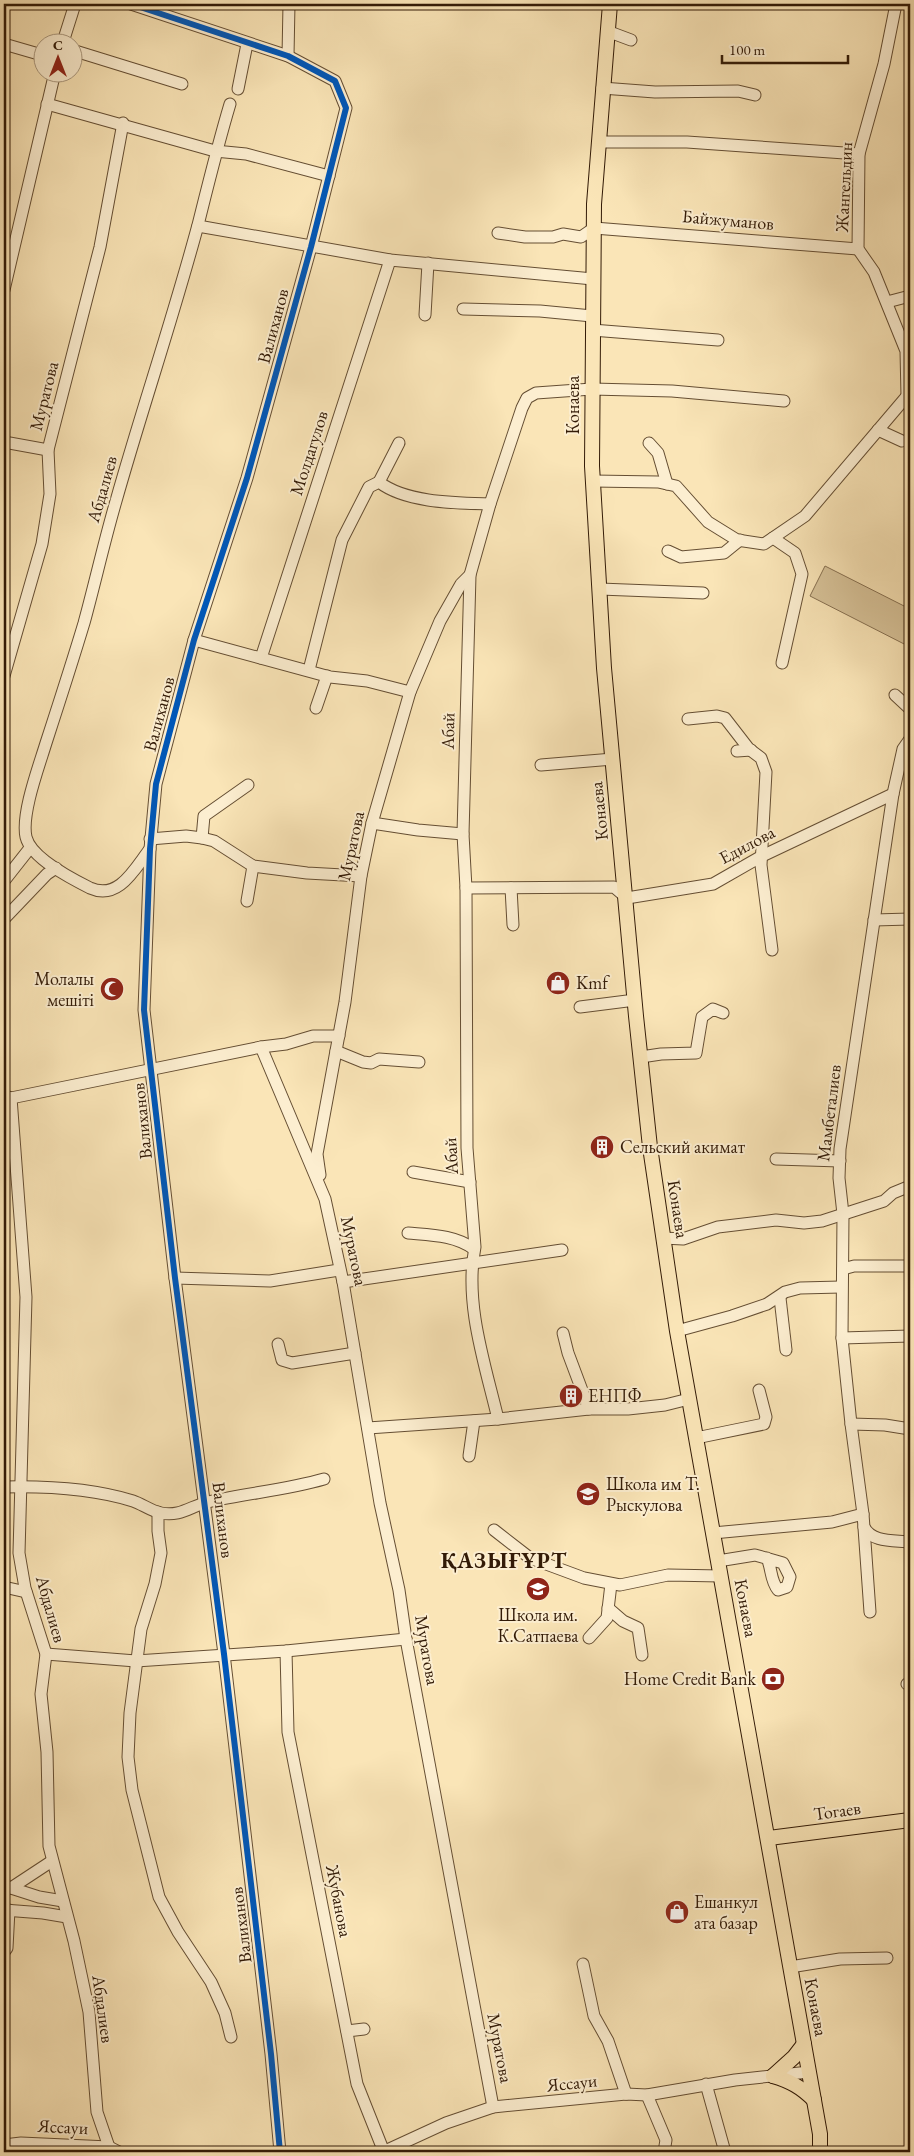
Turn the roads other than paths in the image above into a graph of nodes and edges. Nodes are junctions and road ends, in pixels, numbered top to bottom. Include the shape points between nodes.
1 (75, 4) edge
2 (131, 4) edge
3 (289, 4) edge
4 (610, 4) edge
5 (896, 4) edge
6 (607, 31) junction
7 (66, 32) edge
8 (631, 40) dead end
9 (4, 44) edge
10 (247, 44) junction
11 (32, 52) edge
12 (82, 53) edge
13 (288, 56) junction
14 (52, 82) edge
15 (182, 84) dead end
16 (602, 88) junction
17 (238, 89) dead end
18 (755, 95) dead end
19 (47, 104) junction
20 (230, 104) dead end
21 (123, 124) junction
22 (598, 142) junction
23 (215, 151) junction
24 (859, 154) junction
25 (329, 176) junction
26 (198, 226) junction
27 (594, 228) junction
28 (498, 233) dead end
29 (311, 247) junction
30 (858, 249) junction
31 (390, 260) junction
32 (428, 263) junction
33 (593, 279) junction
34 (4, 290) edge
35 (910, 296) edge
36 (887, 302) junction
37 (463, 309) dead end
38 (425, 315) dead end
39 (592, 323) junction
40 (718, 340) dead end
41 (592, 389) junction
42 (909, 396) edge
43 (784, 401) dead end
44 (878, 430) junction
45 (902, 441) dead end
46 (4, 442) edge
47 (399, 443) dead end
48 (649, 443) dead end
49 (48, 450) junction
50 (593, 480) junction
51 (379, 482) junction
52 (667, 484) junction
53 (490, 504) junction
54 (773, 538) junction
55 (740, 540) junction
56 (668, 551) dead end
57 (470, 575) junction
58 (600, 589) junction
59 (703, 593) dead end
60 (194, 640) junction
61 (260, 658) junction
62 (782, 662) dead end
63 (309, 670) junction
64 (4, 676) edge
65 (327, 676) junction
66 (410, 692) junction
67 (894, 695) dead end
68 (316, 708) dead end
69 (910, 709) edge
70 (688, 719) dead end
71 (910, 739) edge
72 (751, 750) junction
73 (737, 751) dead end
74 (613, 759) junction
75 (541, 765) dead end
76 (248, 785) dead end
77 (893, 794) junction
78 (372, 823) junction
79 (463, 834) junction
80 (202, 838) junction
81 (28, 843) junction
82 (150, 844) junction
83 (762, 856) junction
84 (253, 866) junction
85 (56, 868) junction
86 (361, 876) junction
87 (4, 881) edge
88 (466, 888) junction
89 (511, 888) junction
90 (627, 898) junction
91 (247, 901) dead end
92 (4, 919) edge
93 (910, 919) edge
94 (874, 920) junction
95 (514, 925) dead end
96 (772, 950) dead end
97 (635, 1000) junction
98 (580, 1006) dead end
99 (723, 1012) dead end
100 (339, 1036) junction
101 (261, 1047) junction
102 (336, 1051) junction
103 (641, 1057) junction
104 (419, 1062) dead end
105 (152, 1069) junction
106 (7, 1097) edge
107 (776, 1159) dead end
108 (840, 1161) junction
109 (413, 1172) dead end
110 (470, 1182) junction
111 (910, 1186) edge
112 (325, 1199) junction
113 (843, 1214) junction
114 (408, 1234) dead end
115 (664, 1238) junction
116 (474, 1249) junction
117 (562, 1250) dead end
118 (472, 1263) junction
119 (904, 1266) dead end
120 (843, 1268) junction
121 (339, 1270) junction
122 (175, 1278) junction
123 (343, 1282) junction
124 (841, 1287) junction
125 (780, 1298) junction
126 (677, 1331) junction
127 (564, 1333) dead end
128 (910, 1336) edge
129 (842, 1338) junction
130 (278, 1344) dead end
131 (786, 1350) dead end
132 (355, 1353) junction
133 (759, 1390) dead end
134 (689, 1399) junction
135 (589, 1409) junction
136 (498, 1419) junction
137 (474, 1420) junction
138 (851, 1424) junction
139 (368, 1428) junction
140 (910, 1429) edge
141 (696, 1438) junction
142 (469, 1456) dead end
143 (324, 1479) dead end
144 (4, 1487) edge
145 (22, 1487) junction
146 (206, 1502) junction
147 (158, 1512) junction
148 (863, 1520) junction
149 (494, 1530) dead end
150 (713, 1533) junction
151 (910, 1542) edge
152 (767, 1558) dead end
153 (718, 1561) junction
154 (720, 1576) junction
155 (611, 1584) junction
156 (4, 1587) edge
157 (26, 1592) junction
158 (608, 1608) junction
159 (870, 1612) dead end
160 (589, 1638) dead end
161 (406, 1639) junction
162 (286, 1651) junction
163 (46, 1654) junction
164 (224, 1654) junction
165 (642, 1655) dead end
166 (136, 1661) junction
167 (910, 1820) edge
168 (769, 1838) junction
169 (52, 1861) junction
170 (8, 1887) edge
171 (63, 1902) junction
172 (6, 1910) edge
173 (67, 1917) junction
174 (4, 1952) edge
175 (886, 1958) dead end
176 (583, 1964) dead end
177 (790, 1967) junction
178 (364, 2029) dead end
179 (347, 2031) junction
180 (231, 2037) dead end
181 (804, 2044) junction
182 (809, 2072) junction
183 (773, 2076) junction
184 (706, 2084) junction
185 (626, 2094) junction
186 (648, 2095) junction
187 (814, 2100) junction
188 (494, 2107) junction
189 (4, 2145) edge
190 (111, 2151) edge
191 (280, 2152) edge
192 (383, 2152) edge
193 (664, 2152) edge
194 (725, 2152) edge
195 (820, 2152) edge

1 - 7 street
2 - 10 street
3 - 13 street
4 - 6 main road, Конаева
5 - 24 street, Жангельдин via 884,64
6 - 8 street
6 - 16 main road, Конаева
9 - 11 street
10 - 13 street
10 - 17 street
12 - 15 street
13 - 25 street, Валиханов via 334,81 346,108
14 - 19 street
16 - 18 street via 655,92 738,91
16 - 22 main road, Конаева
19 - 21 street
19 - 34 street
20 - 23 street, Абдалиев
21 - 23 street
21 - 49 street, Муратова via 100,246
22 - 24 street via 687,142
22 - 27 main road, Конаева
23 - 25 street via 246,154
23 - 26 street, Абдалиев
24 - 30 street, Жангельдин
25 - 29 street, Валиханов
26 - 29 street
26 - 81 street, Абдалиев via 84,622 34,781 25,823
27 - 28 street via 581,237 563,234 525,237
27 - 30 street, Байжуманов
27 - 33 main road, Конаева
29 - 31 street
29 - 60 street, Валиханов via 247,478
30 - 36 street, Жангельдин via 874,272
31 - 32 street
31 - 61 street, Молдагулов
32 - 33 street
32 - 38 street
33 - 39 main road, Конаева
35 - 36 street
36 - 42 street, Жангельдин via 906,351
37 - 39 street via 540,311
39 - 40 street
39 - 41 main road, Конаева
41 - 43 street via 672,391
41 - 50 main road, Конаева
41 - 53 street via 536,393 527,398
42 - 44 street, Жангельдин
44 - 45 street
44 - 54 street, Жангельдин via 805,516
46 - 49 street
47 - 51 street
48 - 52 street via 658,453
49 - 64 street, Муратова via 50,494 42,544
50 - 52 street, Жангельдин
50 - 58 main road, Конаева
51 - 53 street via 387,488 442,502
51 - 63 street via 369,487 342,540
52 - 55 street, Жангельдин via 676,486 708,522
53 - 57 street
54 - 55 street, Жангельдин via 764,544
54 - 62 street via 795,553 802,574
55 - 56 street via 724,552 681,557
57 - 66 street, Муратова via 461,584 440,621
57 - 79 street, Абай
58 - 59 street
58 - 74 main road, Конаева
60 - 61 street
60 - 82 street, Валиханов via 156,784
61 - 63 street
63 - 65 street
65 - 66 street via 367,681
65 - 68 street
66 - 78 street, Муратова
67 - 69 street
70 - 72 street via 725,718
71 - 77 street, Мамбеталиев via 903,749
72 - 73 street
72 - 83 street via 761,758 766,772
74 - 75 street
74 - 90 main road, Конаева
76 - 80 street via 204,816
77 - 83 street, Едилова
77 - 94 street, Мамбеталиев
78 - 79 street
78 - 86 street, Муратова
79 - 88 street, Абай
80 - 82 street via 186,836
80 - 84 street via 214,841
81 - 85 street
81 - 87 street
82 - 85 street via 124,883 112,890 96,891
82 - 105 street, Валиханов via 144,1010
83 - 90 street, Едилова via 713,884
83 - 96 street
84 - 86 street
84 - 91 street
85 - 92 street
86 - 100 street, Муратова
88 - 89 street
88 - 110 street, Абай via 467,1148
89 - 90 street via 614,886
89 - 95 street
90 - 97 main road, Конаева
93 - 94 street
94 - 108 street, Мамбеталиев
97 - 98 street
97 - 103 main road, Конаева
99 - 103 street via 713,1009 702,1017 696,1053
100 - 101 street via 313,1036
100 - 102 street, Муратова
101 - 105 street
101 - 112 street, Муратова
102 - 104 street via 363,1062 379,1059
102 - 112 street, Муратова via 316,1154
103 - 115 main road, Конаева
105 - 106 street
105 - 122 street, Валиханов
106 - 145 street, Абдалиев via 26,1297
107 - 108 street
108 - 113 street, Мамбеталиев
109 - 110 street
110 - 116 street, Абай
111 - 113 street via 884,1201
112 - 121 street, Муратова
113 - 115 street via 822,1221 776,1220 718,1227 684,1239
113 - 120 street, Мамбеталиев
114 - 116 street via 439,1235 465,1242
115 - 126 main road, Конаева
116 - 118 street, Абай
117 - 118 street
118 - 123 street
118 - 136 street, Абай via 475,1320
119 - 120 street
120 - 124 street, Мамбеталиев
121 - 122 street via 270,1281
121 - 123 street, Муратова
122 - 146 street, Валиханов
123 - 132 street, Муратова
124 - 125 street via 800,1288 785,1292
124 - 129 street, Мамбеталиев
125 - 126 street
125 - 131 street
126 - 134 main road, Конаева
127 - 135 street
128 - 129 street
129 - 138 street, Мамбеталиев
130 - 132 street via 282,1360 292,1363
132 - 139 street, Муратова
133 - 141 street via 766,1417 764,1424
134 - 135 street via 628,1409
134 - 141 main road, Конаева
135 - 136 street
136 - 137 street
137 - 139 street
137 - 142 street
138 - 140 street
138 - 148 street, Мамбеталиев
139 - 161 street, Муратова
141 - 150 main road, Конаева
143 - 146 street
144 - 145 street
145 - 147 street via 92,1492 133,1501
145 - 157 street, Абдалиев via 19,1553
146 - 147 street via 184,1513
146 - 164 street, Валиханов
147 - 166 street via 161,1553
148 - 150 street
148 - 151 street via 873,1538
148 - 159 street, Мамбеталиев
149 - 155 street via 530,1558 584,1578
150 - 153 main road, Конаева
152 - 153 street via 755,1555
153 - 154 main road, Конаева
154 - 155 street via 668,1574 627,1584
154 - 168 main road, Конаева
155 - 158 street
156 - 157 street
157 - 163 street, Абдалиев
158 - 160 street via 607,1618
158 - 165 street via 638,1628
161 - 162 street
161 - 188 street, Муратова
162 - 164 street
162 - 179 street, Жубанова via 288,1732
163 - 166 street
163 - 169 street, Абдалиев via 41,1694
164 - 166 street
164 - 191 street, Валиханов
166 - 180 street via 128,1757 132,1790 159,1897 211,1982
167 - 168 main road, Тогаев
168 - 177 main road, Конаева
169 - 170 street
169 - 171 street, Абдалиев
170 - 171 street
171 - 173 street, Абдалиев
172 - 173 street
172 - 174 street via 7,1948
173 - 190 street, Абдалиев via 89,2012 97,2112
175 - 177 street via 840,1959
176 - 185 street via 594,2016 608,2041
177 - 181 main road, Конаева
178 - 179 street
179 - 192 street, Жубанова via 357,2084
181 - 182 main road, Конаева
181 - 183 main road
182 - 183 street, Яссауи
182 - 187 main road, Конаева
183 - 184 street, Яссауи
183 - 187 main road via 792,2082
184 - 186 street, Яссауи
184 - 194 street
185 - 186 street, Яссауи
185 - 188 street, Яссауи
186 - 193 street via 666,2140
187 - 195 main road, Конаева
188 - 192 street, Яссауи via 446,2123
189 - 190 street, Яссауи via 21,2143

